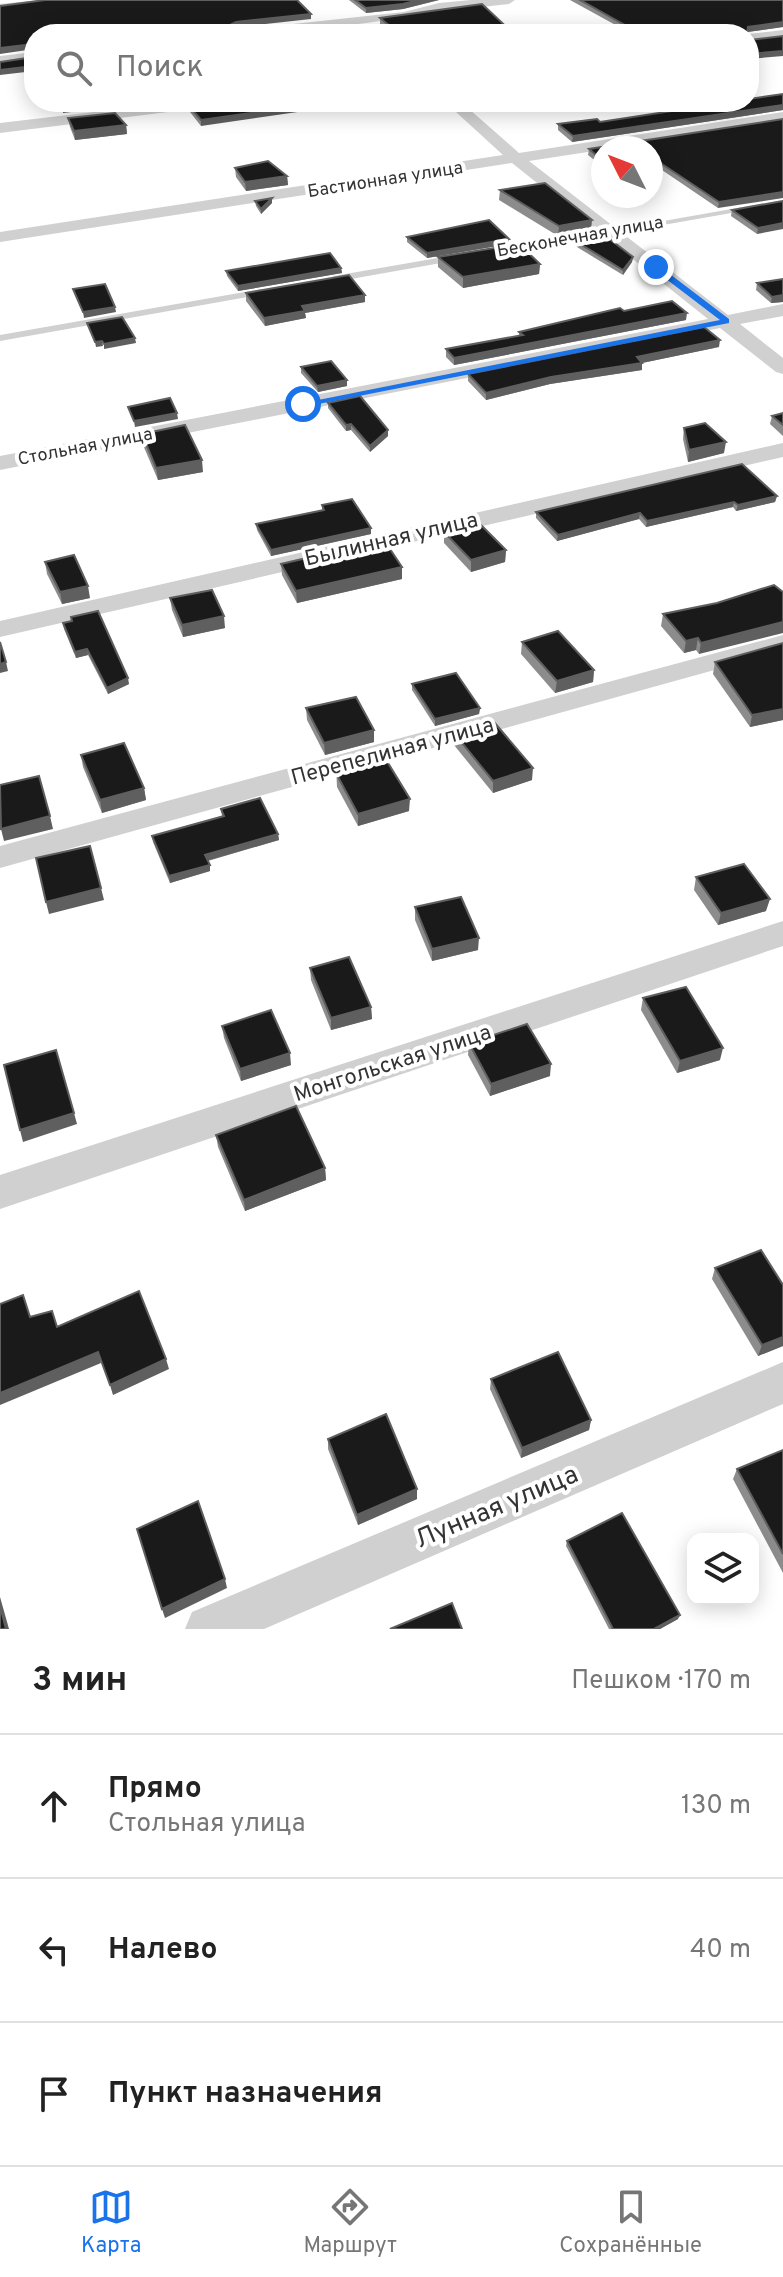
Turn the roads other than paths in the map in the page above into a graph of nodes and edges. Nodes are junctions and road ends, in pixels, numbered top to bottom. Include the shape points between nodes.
1 (57, 0) edge
2 (384, 0) edge
3 (509, 0) edge
4 (0, 6) edge
5 (404, 16) junction
6 (330, 24) edge
7 (783, 34) edge
8 (759, 37) edge
9 (24, 57) edge
10 (0, 60) edge
11 (133, 112) edge
12 (463, 112) edge
13 (776, 118) edge
14 (0, 128) edge
15 (517, 159) junction
16 (783, 202) edge
17 (608, 231) junction
18 (0, 237) edge
19 (484, 253) edge
20 (469, 256) edge
21 (329, 280) edge
22 (267, 291) edge
23 (783, 310) edge
24 (726, 321) junction
25 (0, 338) edge
26 (783, 368) edge
27 (783, 450) edge
28 (0, 463) edge
29 (0, 629) edge
30 (783, 643) edge
31 (0, 857) edge
32 (783, 933) edge
33 (0, 1192) edge
34 (783, 1383) edge
35 (209, 1629) edge

1 - 4 lane
2 - 5 street
3 - 5 street
5 - 6 street
7 - 8 street
9 - 10 street
11 - 14 street
12 - 15 street
13 - 15 street, Бастионная улица
15 - 17 street
15 - 18 street, Бастионная улица
16 - 17 lane, Бесконечная улица
17 - 19 lane, Бесконечная улица
17 - 24 street
20 - 21 lane, Бесконечная улица
22 - 25 lane
23 - 24 street, Стольная улица
24 - 26 street
24 - 28 street, Стольная улица
27 - 29 street, Былинная улица
30 - 31 street, Перепелиная улица
32 - 33 street, Монгольская улица
34 - 35 street, Лунная улица

